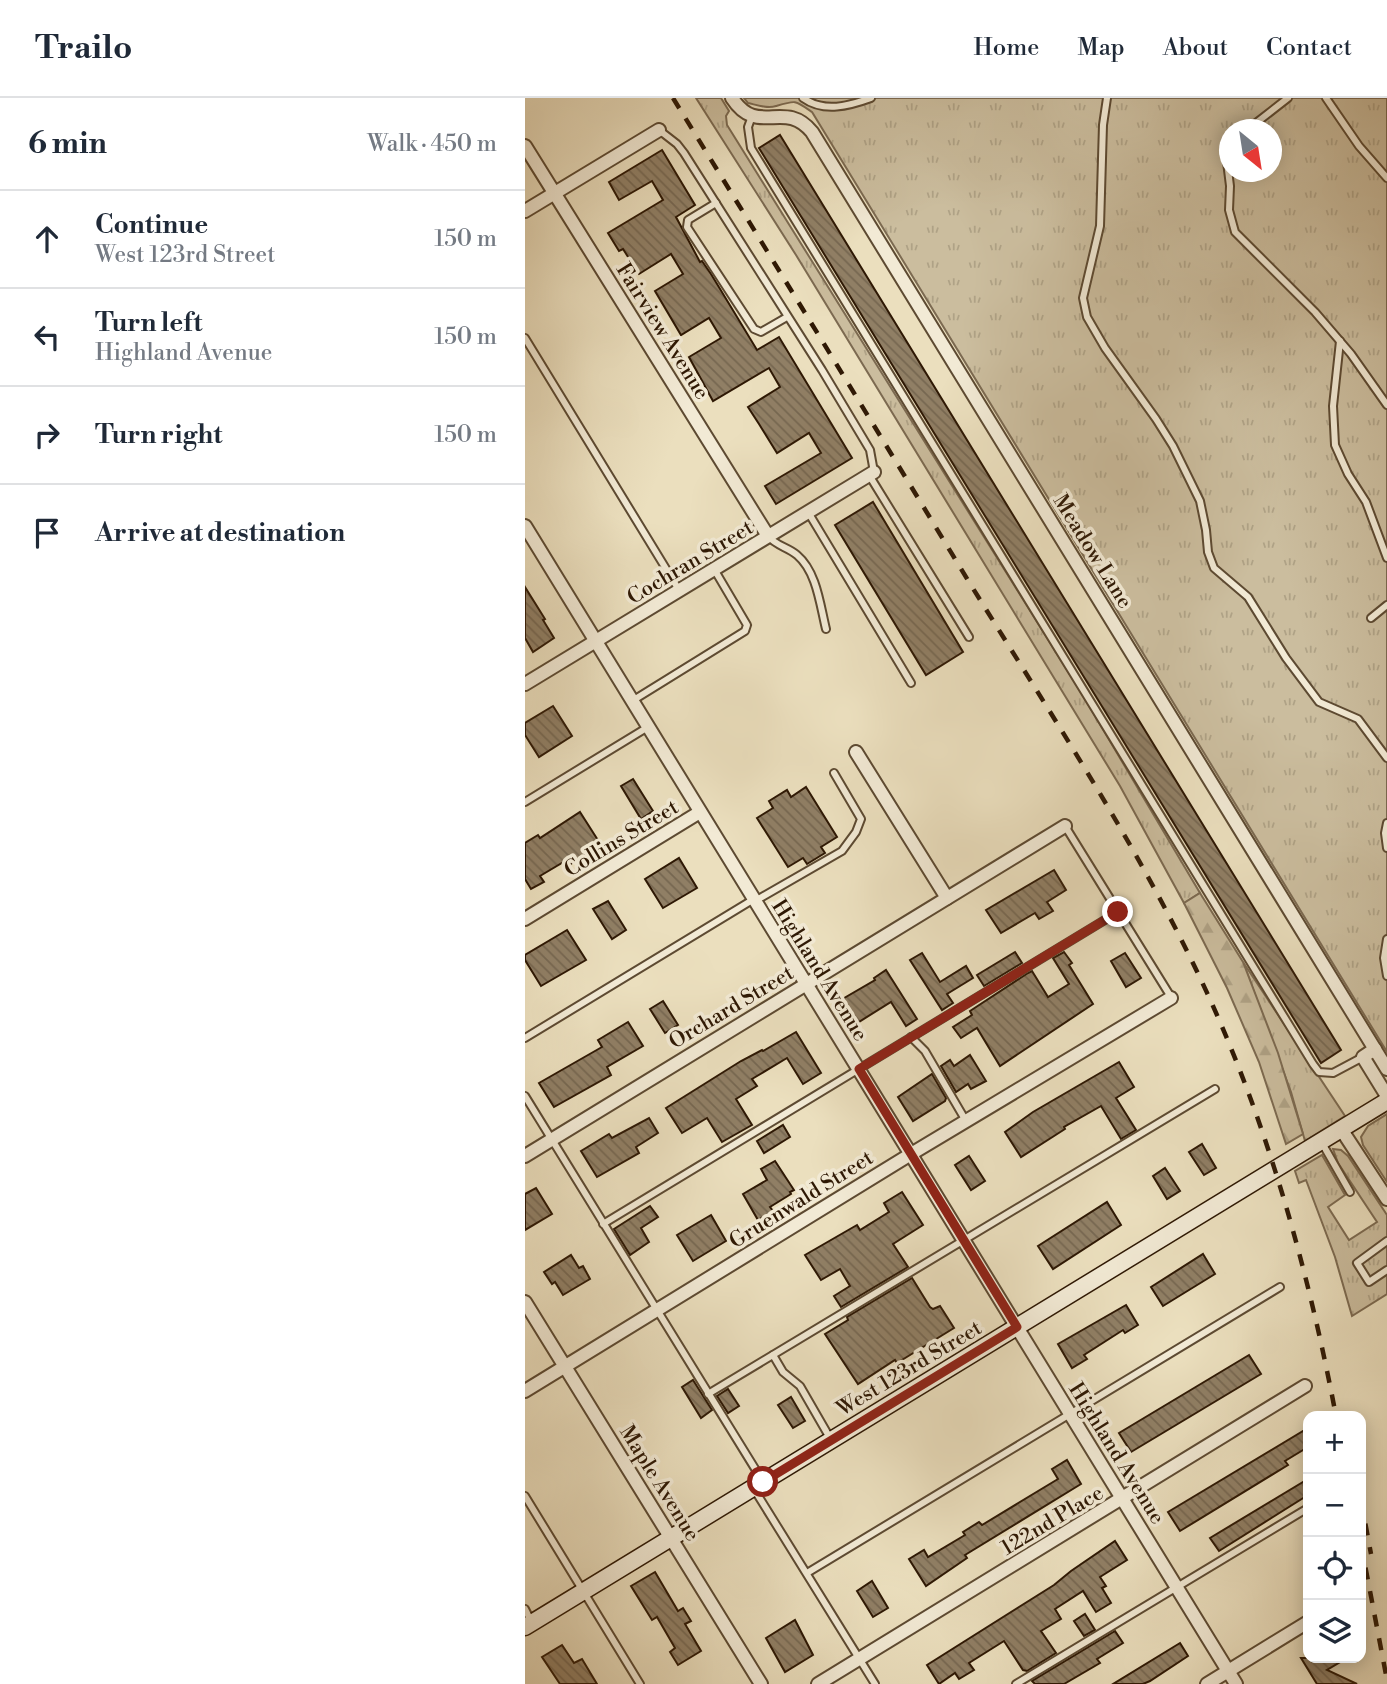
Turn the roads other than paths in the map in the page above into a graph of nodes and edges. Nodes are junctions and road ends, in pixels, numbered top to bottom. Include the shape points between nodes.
1 (732, 98) edge
2 (803, 98) edge
3 (871, 98) edge
4 (1107, 98) edge
5 (1288, 98) edge
6 (1326, 98) edge
7 (752, 116) junction
8 (1261, 119) edge
9 (659, 130) joint
10 (525, 146) edge
11 (1387, 178) edge
12 (1230, 182) edge
13 (555, 193) junction
14 (716, 203) junction
15 (525, 212) edge
16 (787, 317) junction
17 (525, 338) edge
18 (1340, 341) junction
19 (1387, 405) edge
20 (872, 473) junction
21 (808, 512) junction
22 (525, 526) edge
23 (768, 536) junction
24 (1387, 558) edge
25 (714, 569) junction
26 (679, 590) junction
27 (1387, 605) edge
28 (1371, 618) dead end
29 (827, 629) dead end
30 (969, 638) dead end
31 (596, 641) junction
32 (911, 682) dead end
33 (525, 684) edge
34 (632, 701) junction
35 (648, 727) junction
36 (856, 752) dead end
37 (1387, 758) edge
38 (834, 773) dead end
39 (525, 802) edge
40 (700, 812) junction
41 (1387, 823) edge
42 (1065, 826) joint
43 (1387, 848) edge
44 (947, 898) junction
45 (755, 900) junction
46 (1118, 912) junction
47 (525, 919) edge
48 (1387, 939) edge
49 (1387, 976) edge
50 (806, 984) junction
51 (1171, 998) joint
52 (911, 1037) junction
53 (525, 1038) edge
54 (1375, 1049) junction
55 (1363, 1057) junction
56 (859, 1069) junction
57 (1387, 1069) edge
58 (1215, 1089) dead end
59 (525, 1096) edge
60 (1387, 1098) edge
61 (966, 1121) junction
62 (1341, 1129) junction
63 (551, 1139) junction
64 (1321, 1141) junction
65 (911, 1154) junction
66 (525, 1156) edge
67 (1350, 1192) dead end
68 (1387, 1199) edge
69 (603, 1224) junction
70 (964, 1240) junction
71 (1387, 1241) edge
72 (1387, 1270) edge
73 (1280, 1287) dead end
74 (525, 1303) edge
75 (656, 1311) junction
76 (1017, 1327) junction
77 (773, 1355) junction
78 (564, 1367) junction
79 (1305, 1386) dead end
80 (525, 1391) edge
81 (708, 1394) junction
82 (1070, 1413) junction
83 (831, 1440) junction
84 (758, 1485) junction
85 (525, 1496) edge
86 (1123, 1499) junction
87 (1303, 1511) edge
88 (672, 1537) junction
89 (807, 1573) junction
90 (1177, 1587) junction
91 (583, 1591) junction
92 (527, 1620) edge
93 (1303, 1625) edge
94 (860, 1658) junction
95 (1228, 1671) junction
96 (641, 1684) edge
97 (761, 1684) edge
98 (818, 1684) edge
99 (875, 1684) edge
100 (1016, 1684) edge
101 (1207, 1684) edge
102 (1236, 1684) edge

1 - 7 street
2 - 3 lane via 830,108
4 - 37 lane via 1100,226 1084,288 1087,317 1173,446 1200,501 1214,568 1248,597 1319,702 1358,719
5 - 8 lane
6 - 11 lane
7 - 54 street, Meadow Lane via 789,113 802,119 812,132
7 - 55 lane via 748,127 751,148 1313,1064 1328,1074
9 - 13 street
9 - 14 lane via 677,144
10 - 13 street, Fairview Avenue
12 - 18 lane via 1229,211 1235,232
13 - 15 street
13 - 23 street, Fairview Avenue
14 - 16 lane
14 - 16 lane via 688,220 687,227 754,329 761,331
16 - 20 lane via 870,450
17 - 26 lane
18 - 19 lane
18 - 24 lane via 1333,406 1335,445 1366,502
20 - 21 street, Cochran Street
20 - 30 lane
21 - 23 street, Cochran Street
21 - 32 lane
22 - 31 street, Highland Avenue
23 - 25 street, Cochran Street
23 - 29 lane via 804,562
25 - 26 street, Cochran Street
25 - 34 lane via 747,625 745,631
26 - 31 street, Cochran Street
27 - 28 lane
31 - 33 street, Cochran Street
31 - 34 street, Highland Avenue
34 - 35 street, Highland Avenue
35 - 39 lane
35 - 40 street, Highland Avenue
36 - 44 street
38 - 45 lane via 861,818 849,844
40 - 45 street, Highland Avenue
40 - 47 street, Collins Street
41 - 43 lane
42 - 44 street, Orchard Street
42 - 46 lane
44 - 50 street, Orchard Street
45 - 50 street, Highland Avenue
45 - 53 lane
46 - 51 lane
46 - 52 lane
48 - 49 lane
50 - 56 street, Highland Avenue
50 - 63 street, Orchard Street
51 - 61 street, Gruenwald Street
52 - 56 lane
52 - 61 lane via 925,1051
54 - 55 street
54 - 57 street, Meadow Lane
55 - 60 street
56 - 65 street, Highland Avenue
56 - 69 lane
58 - 70 lane
59 - 63 lane
60 - 62 street, West 123rd Street
61 - 65 street, Gruenwald Street
62 - 64 street, West 123rd Street
62 - 68 street
63 - 66 street, Orchard Street
63 - 69 lane
64 - 67 lane
64 - 76 street, West 123rd Street
65 - 70 street, Highland Avenue
65 - 75 street, Gruenwald Street
69 - 75 lane
70 - 76 street, Highland Avenue
70 - 77 lane
71 - 72 lane via 1357,1263 1369,1282
73 - 82 lane
74 - 78 street, Maple Avenue
75 - 78 street, Gruenwald Street
75 - 81 lane
76 - 82 street, Highland Avenue
76 - 83 street, West 123rd Street
77 - 81 lane
77 - 83 lane via 783,1372 800,1386
78 - 80 street, Gruenwald Street
78 - 88 street, Maple Avenue
79 - 86 street, 122nd Place
81 - 84 lane
82 - 86 street, Highland Avenue
82 - 89 lane
83 - 84 street, West 123rd Street
84 - 88 street, West 123rd Street
84 - 89 lane
85 - 91 lane
86 - 90 street, Highland Avenue
86 - 94 street, 122nd Place
87 - 90 lane
88 - 91 street, West 123rd Street
88 - 97 street, Maple Avenue
89 - 94 lane
90 - 95 street, Highland Avenue
90 - 100 lane
91 - 92 street, West 123rd Street
91 - 96 lane
93 - 95 street
94 - 98 street, 122nd Place
94 - 99 lane
95 - 101 street
95 - 102 street, Highland Avenue

